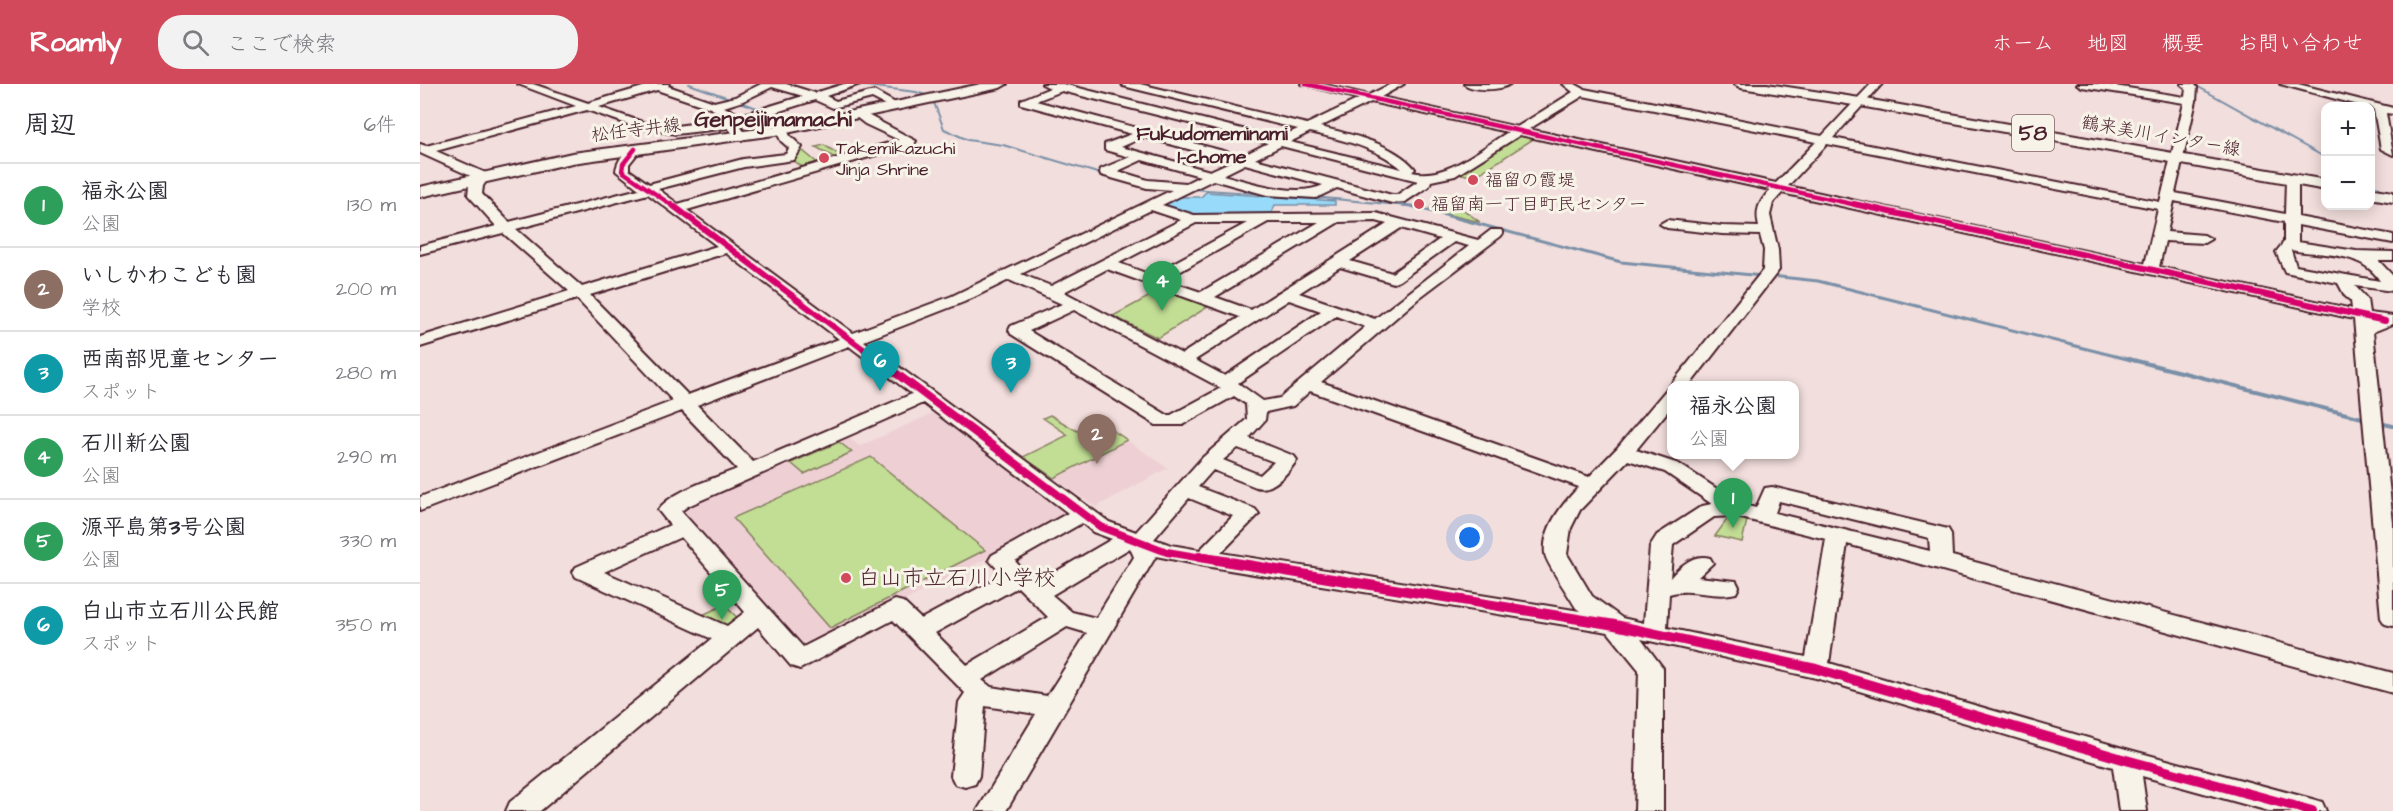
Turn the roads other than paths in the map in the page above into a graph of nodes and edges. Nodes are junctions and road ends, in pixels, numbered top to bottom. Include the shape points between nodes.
1 (524, 84) edge
2 (769, 84) edge
3 (775, 84) edge
4 (853, 84) edge
5 (1000, 84) edge
6 (1047, 84) edge
7 (1127, 84) edge
8 (1306, 84) edge
9 (1399, 84) edge
10 (1471, 84) edge
11 (1503, 84) edge
12 (1568, 84) edge
13 (1741, 84) edge
14 (1877, 84) edge
15 (2082, 84) edge
16 (2186, 84) edge
17 (2285, 84) edge
18 (662, 85) edge
19 (1062, 87) junction
20 (1581, 92) junction
21 (814, 96) junction
22 (1371, 98) junction
23 (739, 99) junction
24 (2190, 101) junction
25 (1860, 102) junction
26 (1207, 104) junction
27 (714, 106) junction
28 (893, 106) junction
29 (585, 107) junction
30 (2379, 108) junction
31 (769, 109) junction
32 (2393, 111) edge
33 (858, 114) junction
34 (1177, 116) junction
35 (1306, 128) junction
36 (782, 130) junction
37 (1517, 130) junction
38 (1142, 132) junction
39 (737, 140) junction
40 (1824, 140) junction
41 (1279, 142) junction
42 (423, 149) edge
43 (635, 149) junction
44 (2393, 151) edge
45 (1141, 156) junction
46 (2176, 158) junction
47 (1243, 159) junction
48 (774, 160) junction
49 (722, 169) junction
50 (800, 174) junction
51 (1211, 176) junction
52 (483, 177) junction
53 (1418, 178) junction
54 (2292, 179) junction
55 (1335, 184) junction
56 (2321, 184) edge
57 (1783, 187) junction
58 (1187, 188) junction
59 (649, 189) junction
60 (420, 192) edge
61 (2375, 194) edge
62 (2393, 197) edge
63 (2167, 201) junction
64 (670, 205) junction
65 (1151, 206) junction
66 (1266, 217) junction
67 (1337, 217) junction
68 (1193, 219) junction
69 (2292, 220) junction
70 (1399, 223) junction
71 (1671, 224) dead end
72 (506, 228) junction
73 (1766, 231) junction
74 (1496, 233) dead end
75 (2159, 236) junction
76 (1452, 237) junction
77 (2204, 239) dead end
78 (2393, 239) edge
79 (1480, 245) junction
80 (2288, 245) junction
81 (726, 248) junction
82 (420, 250) edge
83 (2354, 254) junction
84 (2393, 256) edge
85 (1339, 262) junction
86 (1106, 264) junction
87 (2151, 269) junction
88 (1009, 275) junction
89 (2344, 279) junction
90 (1151, 281) junction
91 (2392, 287) edge
92 (1052, 292) junction
93 (581, 294) junction
94 (1289, 295) junction
95 (1201, 298) junction
96 (1076, 304) junction
97 (1333, 310) junction
98 (1253, 316) junction
99 (2389, 320) edge
100 (2362, 323) junction
101 (1377, 324) junction
102 (850, 340) junction
103 (420, 342) edge
104 (1182, 361) junction
105 (1683, 381) edge
106 (1309, 384) junction
107 (1230, 386) junction
108 (924, 396) junction
109 (1667, 399) edge
110 (685, 403) junction
111 (1257, 408) junction
112 (1236, 440) junction
113 (1624, 452) junction
114 (1209, 462) junction
115 (750, 471) junction
116 (1593, 485) junction
117 (1184, 489) junction
118 (420, 504) edge
119 (1733, 509) junction
120 (1083, 513) junction
121 (1763, 517) junction
122 (685, 527) junction
123 (1837, 536) junction
124 (1134, 541) junction
125 (1205, 559) junction
126 (1941, 561) junction
127 (1702, 563) dead end
128 (1018, 578) junction
129 (1669, 586) junction
130 (1728, 587) dead end
131 (1036, 594) junction
132 (759, 613) junction
133 (1064, 618) junction
134 (2393, 618) edge
135 (1615, 625) junction
136 (1102, 628) junction
137 (918, 631) junction
138 (1655, 634) junction
139 (730, 637) junction
140 (1816, 669) junction
141 (2393, 682) edge
142 (973, 685) junction
143 (1054, 707) junction
144 (2126, 760) junction
145 (965, 776) dead end
146 (520, 811) edge
147 (991, 811) edge
148 (1649, 811) edge
149 (2133, 811) edge
150 (2312, 811) edge

1 - 29 street
2 - 23 street
3 - 21 street
4 - 21 street
5 - 28 main road, 松任寺井線
6 - 19 street
7 - 26 street
8 - 22 street
9 - 22 street
10 - 11 main road
12 - 20 street
13 - 25 main road, 鶴来美川インター線 / 58
14 - 25 street
15 - 24 street
16 - 24 street via 2192,87
17 - 30 street
18 - 27 street
18 - 29 street
19 - 34 street
19 - 38 street via 1025,102
20 - 37 street
20 - 40 street
21 - 28 street via 833,105 874,94
21 - 31 street
22 - 35 street
22 - 37 street
23 - 27 street
23 - 31 street
24 - 46 street
25 - 40 street
25 - 46 main road, 鶴来美川インター線 / 58
26 - 34 street
26 - 35 street
27 - 39 street
28 - 33 main road, 松任寺井線
29 - 39 street via 657,128 691,129
29 - 42 street
30 - 32 street
30 - 44 street via 2386,149
31 - 39 street
33 - 36 main road, 松任寺井線
33 - 50 street via 910,141
34 - 38 street
34 - 41 street
35 - 41 street
35 - 53 street via 1358,140 1400,161
36 - 39 main road, 松任寺井線
36 - 48 street via 796,147 790,157
37 - 53 street via 1450,173
37 - 57 street
38 - 45 street via 1109,147
38 - 47 street
39 - 43 main road, 松任寺井線
39 - 48 street
39 - 49 street
40 - 57 street
40 - 63 street
41 - 47 street
41 - 53 street
42 - 52 street
43 - 52 main road, 松任寺井線
43 - 59 street via 622,171
45 - 51 street
45 - 58 street via 1106,172 1147,184
46 - 54 main road, 鶴来美川インター線 / 58
46 - 63 street
47 - 51 street
47 - 55 street
48 - 50 street
49 - 59 street
49 - 64 street via 740,180
50 - 64 street
51 - 55 street via 1267,191 1316,194
51 - 58 street
52 - 60 main road, 松任寺井線
52 - 72 street via 475,195
53 - 55 street via 1424,183 1400,199
54 - 56 main road, 鶴来美川インター線 / 58
54 - 69 street
57 - 73 street via 1767,202 1762,215
57 - 87 street
58 - 65 street
59 - 64 street
59 - 72 street
61 - 62 main road
63 - 69 street
63 - 75 street
64 - 81 street
65 - 68 street
65 - 88 street
66 - 67 street
66 - 68 street
66 - 90 street
67 - 70 street via 1376,217
67 - 95 street
68 - 86 street
69 - 78 street
69 - 80 street
70 - 76 street
70 - 85 street
71 - 73 street
72 - 82 street
72 - 93 street
73 - 105 street via 1771,270
74 - 79 street
75 - 77 street
75 - 87 street
76 - 79 street
76 - 85 street via 1394,278
79 - 101 street
80 - 83 street
80 - 89 street via 2283,252 2290,269
81 - 93 street
81 - 102 street
83 - 84 street
83 - 91 street via 2375,264
85 - 94 street
86 - 90 street
86 - 92 street
87 - 100 street
88 - 92 street
88 - 102 street
89 - 91 street
89 - 100 street via 2359,299
90 - 95 street
92 - 96 street
93 - 103 street
93 - 110 street
94 - 97 street
94 - 98 street
95 - 98 street
96 - 104 street
96 - 107 street via 1017,330 1164,420 1175,421
97 - 101 street
97 - 107 street
98 - 104 street
99 - 100 street
100 - 134 street
101 - 106 street
102 - 108 street
102 - 110 street
104 - 107 street
106 - 111 street via 1286,402
106 - 116 street
107 - 111 street via 1254,401
108 - 115 street
108 - 120 street
109 - 113 street
110 - 115 street
110 - 118 street
111 - 112 street via 1256,420
112 - 114 street
112 - 114 street via 1287,460 1263,483
113 - 116 street
113 - 119 street via 1672,468
114 - 117 street
115 - 122 street via 669,510
116 - 135 street via 1571,507 1560,528 1557,554 1584,602
117 - 124 street
117 - 125 street via 1248,514
119 - 121 street
119 - 129 street via 1709,511 1665,540 1661,546
120 - 124 street via 1101,527
120 - 128 street via 1000,560
121 - 123 street
121 - 126 street via 1772,493 1783,495 1940,534
122 - 132 street
122 - 139 street via 584,572
123 - 126 street
123 - 140 street
124 - 125 street
124 - 131 street
124 - 136 street via 1146,557
125 - 135 street
126 - 141 street
127 - 129 street
128 - 131 street
128 - 137 street
129 - 130 street
129 - 138 street
131 - 133 street
132 - 137 street via 800,660 895,608
132 - 139 street
133 - 136 street
133 - 142 street
135 - 138 street
135 - 148 street via 1651,668
136 - 143 street
137 - 142 street
138 - 140 street
139 - 146 street
140 - 144 street
142 - 143 street via 983,696
142 - 145 street
143 - 147 street
144 - 149 street
144 - 150 street

